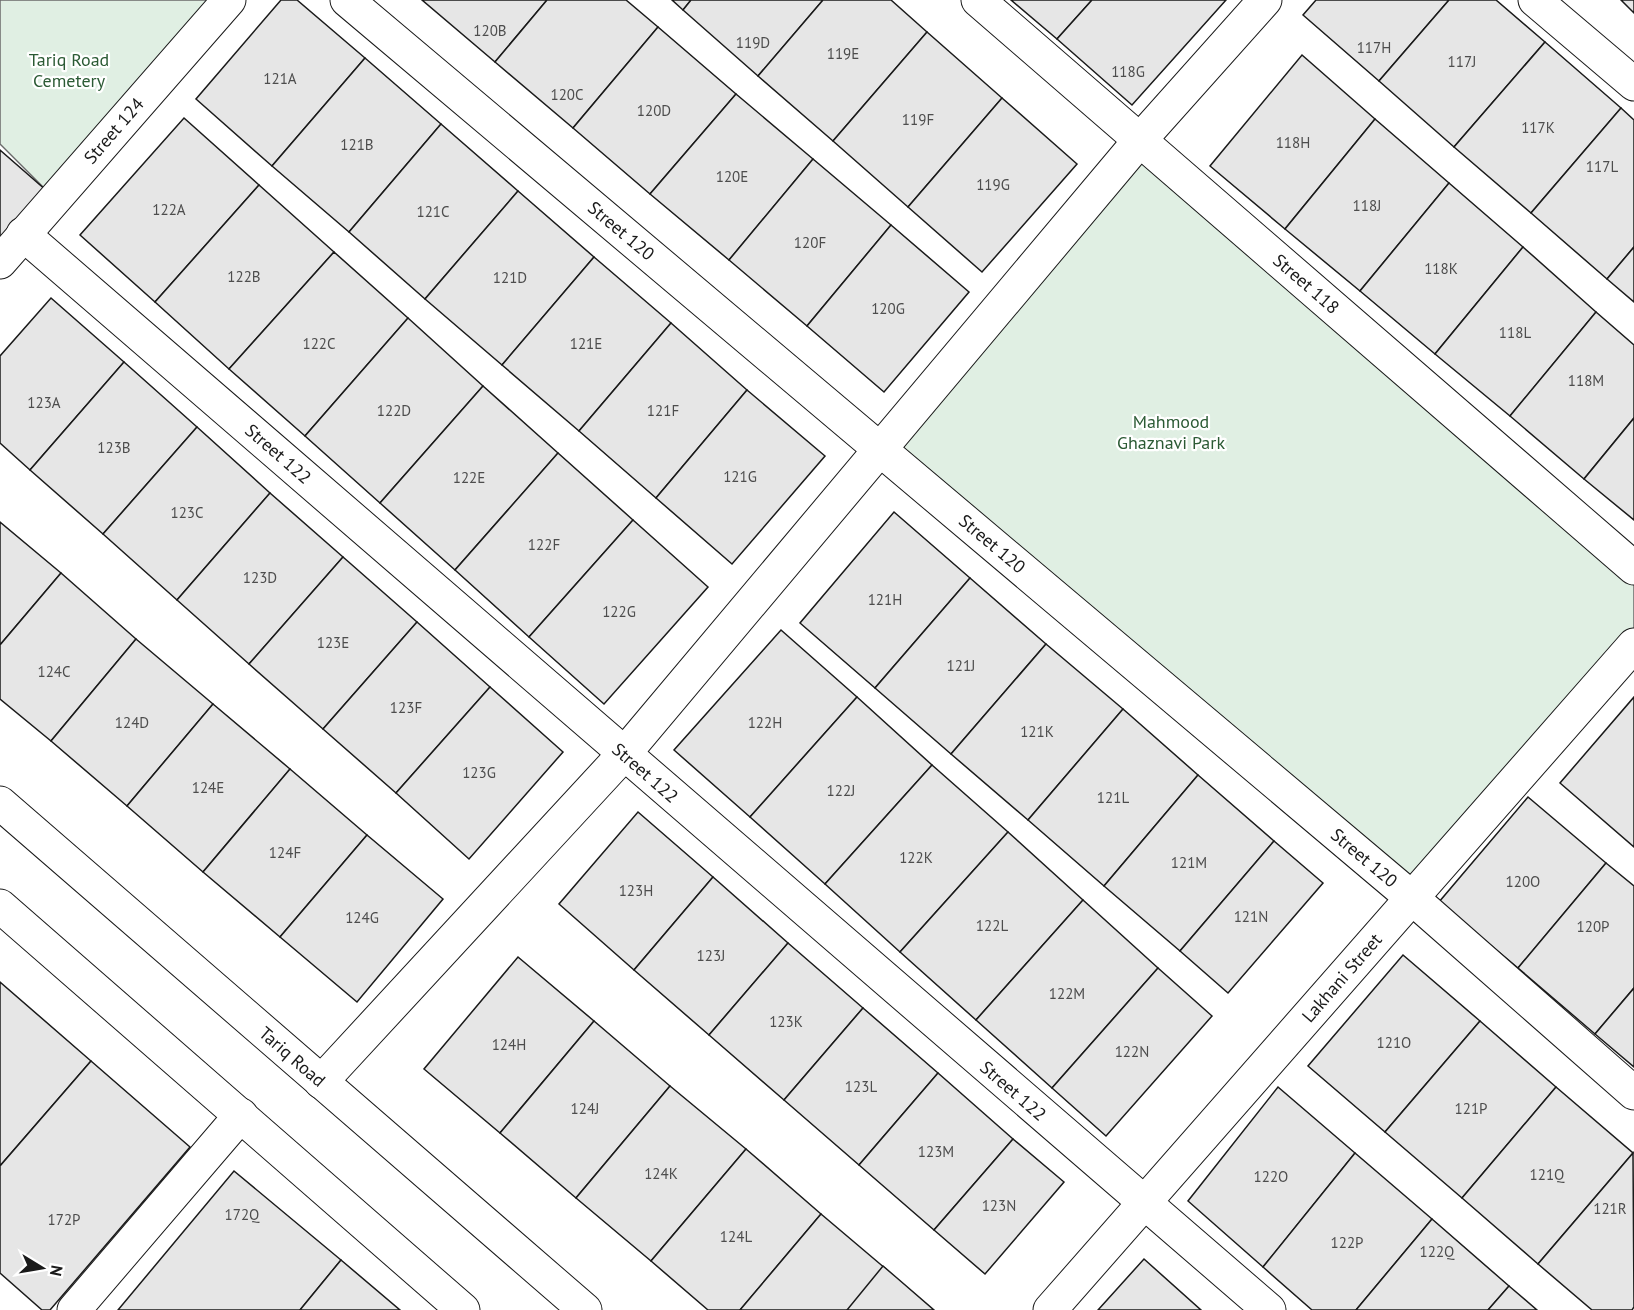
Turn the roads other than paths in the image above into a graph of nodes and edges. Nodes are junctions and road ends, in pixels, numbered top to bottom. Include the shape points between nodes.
1 (228, 0) edge
2 (347, 0) edge
3 (978, 0) edge
4 (1265, 0) edge
5 (1535, 0) edge
6 (1634, 84) edge
7 (1140, 140) junction
8 (23, 234) junction
9 (0, 262) edge
10 (881, 450) junction
11 (1634, 568) edge
12 (1634, 645) edge
13 (624, 754) junction
14 (0, 803) edge
15 (1412, 898) junction
16 (0, 906) edge
17 (321, 1082) junction
18 (1634, 1093) edge
19 (241, 1115) junction
20 (1143, 1204) junction
21 (75, 1310) edge
22 (463, 1310) edge
23 (585, 1310) edge
24 (1050, 1310) edge
25 (1269, 1310) edge

1 - 8 street, Street 124
2 - 10 street, Street 120
3 - 7 street, Street 118
4 - 7 street
5 - 6 street
7 - 10 street
7 - 11 street, Street 118
8 - 9 street, Street 124
8 - 13 street, Street 122
10 - 13 street
10 - 15 street, Street 120
12 - 15 street, Lakhani Street
13 - 17 street
13 - 20 street, Street 122
14 - 17 street, Tariq Road
15 - 18 street, Street 120
15 - 20 street, Lakhani Street
16 - 19 street
17 - 23 street, Tariq Road
19 - 21 street
19 - 22 street
20 - 24 street, Lakhani Street
20 - 25 street, Street 122

